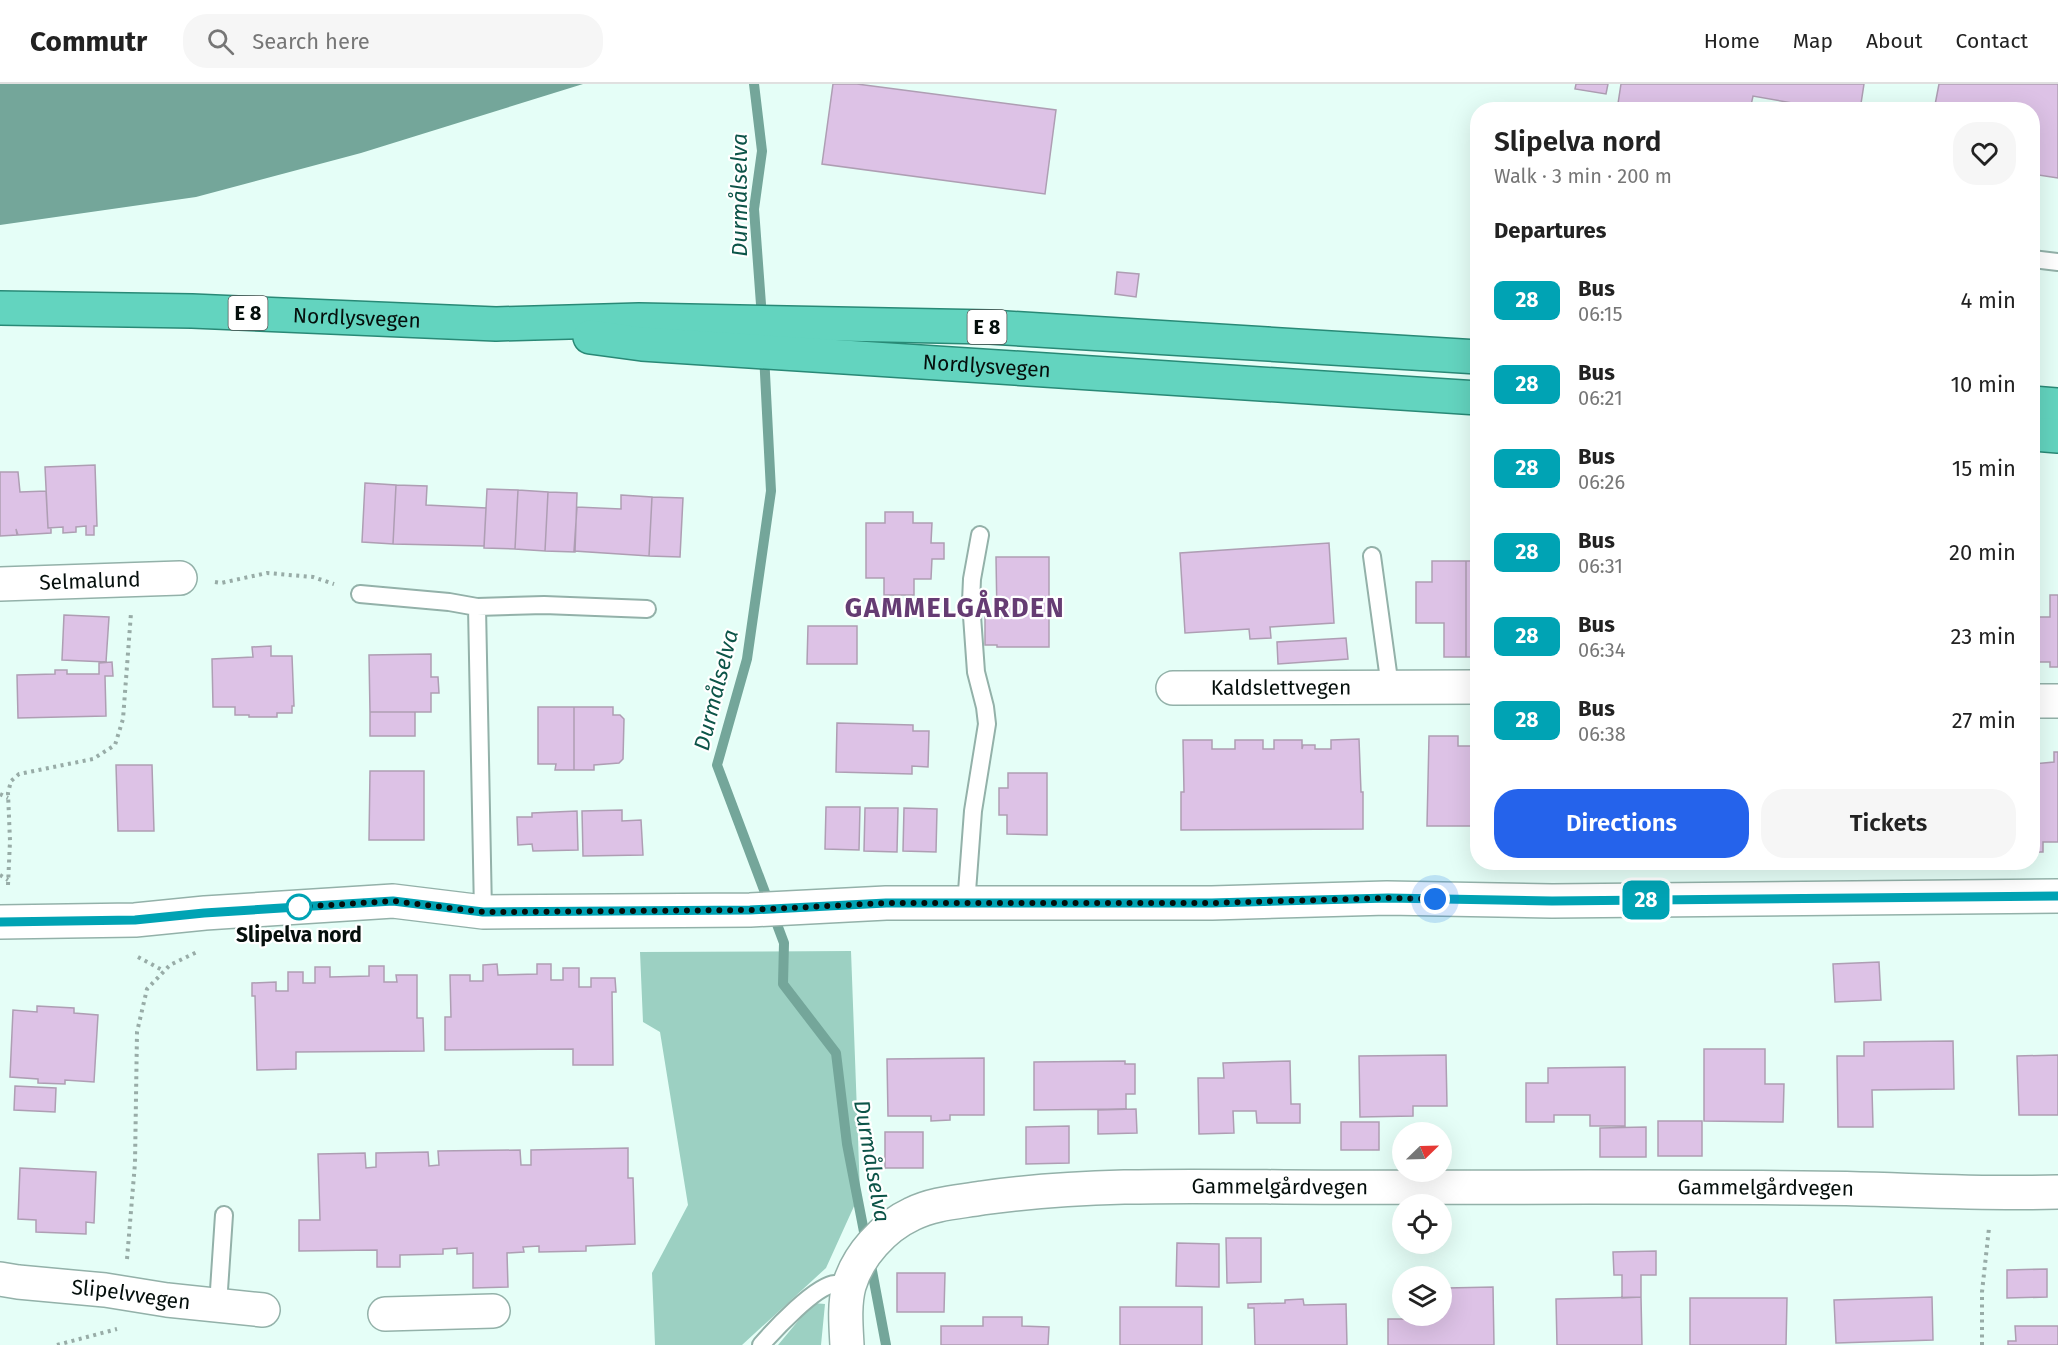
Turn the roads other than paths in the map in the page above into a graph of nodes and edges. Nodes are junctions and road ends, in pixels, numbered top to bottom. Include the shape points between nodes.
1 (2040, 260) edge
2 (2058, 261) edge
3 (0, 308) edge
4 (496, 324) junction
5 (1470, 357) edge
6 (1470, 397) edge
7 (2040, 404) edge
8 (2058, 405) edge
9 (2040, 434) edge
10 (2058, 435) edge
11 (980, 535) dead end
12 (1372, 556) dead end
13 (180, 578) road end
14 (0, 584) edge
15 (360, 594) road end
16 (477, 608) junction
17 (647, 609) dead end
18 (1390, 687) junction
19 (1470, 687) edge
20 (1173, 688) dead end
21 (2040, 701) edge
22 (2058, 701) edge
23 (2058, 896) edge
24 (966, 905) junction
25 (483, 912) junction
26 (3, 922) edge
27 (2058, 1192) edge
28 (224, 1215) dead end
29 (0, 1279) edge
30 (849, 1286) junction
31 (218, 1305) junction
32 (263, 1310) dead end
33 (493, 1311) dead end
34 (385, 1314) dead end
35 (760, 1345) edge
36 (847, 1345) edge

1 - 2 lane
3 - 4 highway, Nordlysvegen / E 8 via 204,311
4 - 5 highway, Nordlysvegen / E 8 via 639,320 990,327
4 - 6 highway, Nordlysvegen / E 8 via 642,344
7 - 8 highway
9 - 10 highway
11 - 24 lane via 971,602 976,672 987,724 973,811
12 - 18 lane
13 - 14 street, Selmalund
15 - 16 lane
16 - 17 lane via 544,605
16 - 25 lane
18 - 19 street, Kaldslettvegen
18 - 20 street, Kaldslettvegen
21 - 22 street
23 - 24 street via 1552,901 1388,898
24 - 25 street via 886,903 750,910
25 - 26 street via 393,901 135,920
27 - 30 street, Gammelgårdvegen via 1603,1186 1039,1191 946,1203 913,1213 878,1239
28 - 31 lane
29 - 31 street, Slipelvvegen
30 - 35 lane via 834,1284 822,1290 784,1319
30 - 36 street, Gammelgårdvegen
31 - 32 street, Slipelvvegen
33 - 34 street

